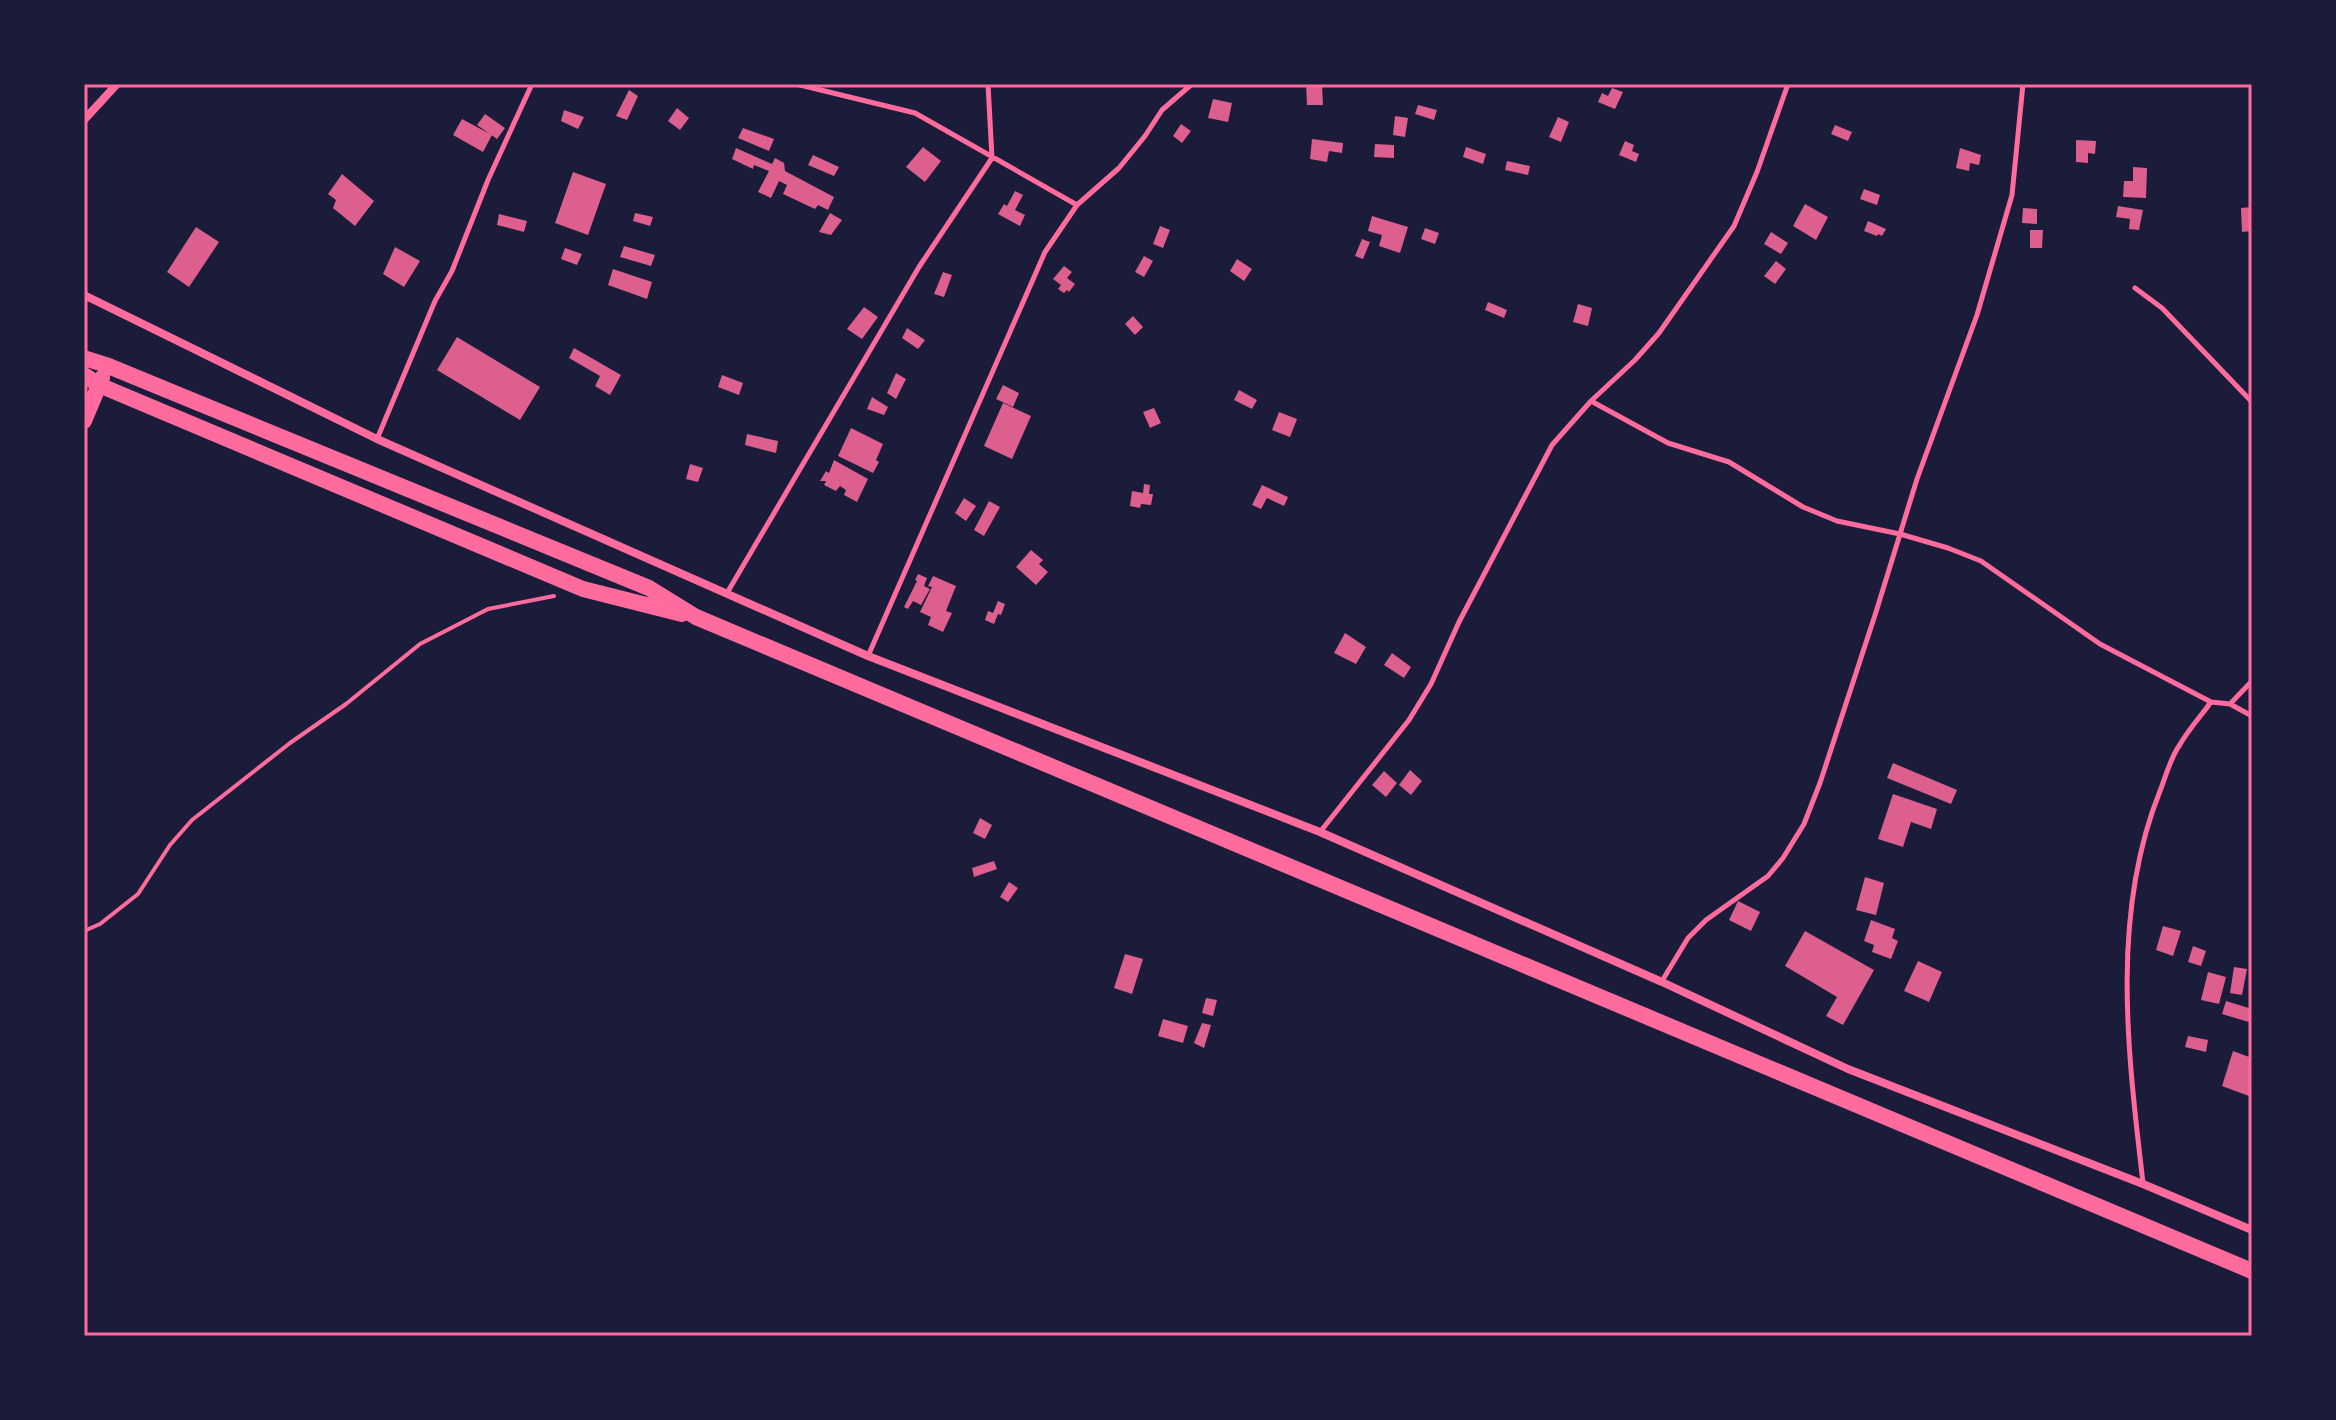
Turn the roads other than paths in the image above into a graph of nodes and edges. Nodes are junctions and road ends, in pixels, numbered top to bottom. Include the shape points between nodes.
1 (117, 84) edge
2 (532, 84) edge
3 (796, 84) edge
4 (988, 84) edge
5 (1192, 84) edge
6 (1788, 84) edge
7 (2023, 84) edge
8 (84, 120) edge
9 (992, 158) junction
10 (1077, 205) junction
11 (2135, 288) dead end
12 (84, 295) edge
13 (84, 358) edge
14 (106, 365) junction
15 (84, 375) edge
16 (99, 385) junction
17 (1591, 401) junction
18 (2252, 402) edge
19 (84, 421) edge
20 (377, 439) junction
21 (1900, 534) junction
22 (727, 593) junction
23 (696, 617) junction
24 (868, 656) junction
25 (2252, 681) edge
26 (2211, 702) junction
27 (2230, 704) junction
28 (2252, 716) edge
29 (1320, 832) junction
30 (1662, 982) junction
31 (2143, 1184) junction
32 (2252, 1230) edge
33 (2252, 1271) edge

1 - 8 street
2 - 20 lane
3 - 9 lane via 915,113
4 - 9 lane
5 - 10 lane via 1162,110 1119,168
6 - 17 lane via 1734,226 1659,333
7 - 21 lane via 2012,195 1977,315
9 - 10 lane
9 - 22 lane via 919,267
10 - 24 lane via 1045,252
11 - 18 lane via 2162,308
12 - 20 street
13 - 14 highway
14 - 16 highway
14 - 23 highway via 649,588
15 - 16 highway
16 - 19 highway
16 - 23 highway via 583,589
17 - 21 lane via 1668,443 1729,462 1814,512
17 - 29 lane via 1552,445 1409,720
20 - 22 street
21 - 26 lane via 1981,561 2100,644
21 - 30 lane via 1804,824 1768,876 1688,938
22 - 24 street
23 - 33 highway
24 - 29 street
25 - 27 lane
26 - 27 lane
26 - 31 lane via 2177,748 2151,813 2131,909 2128,1018
27 - 28 lane
29 - 30 street
30 - 31 street via 1848,1069
31 - 32 street

